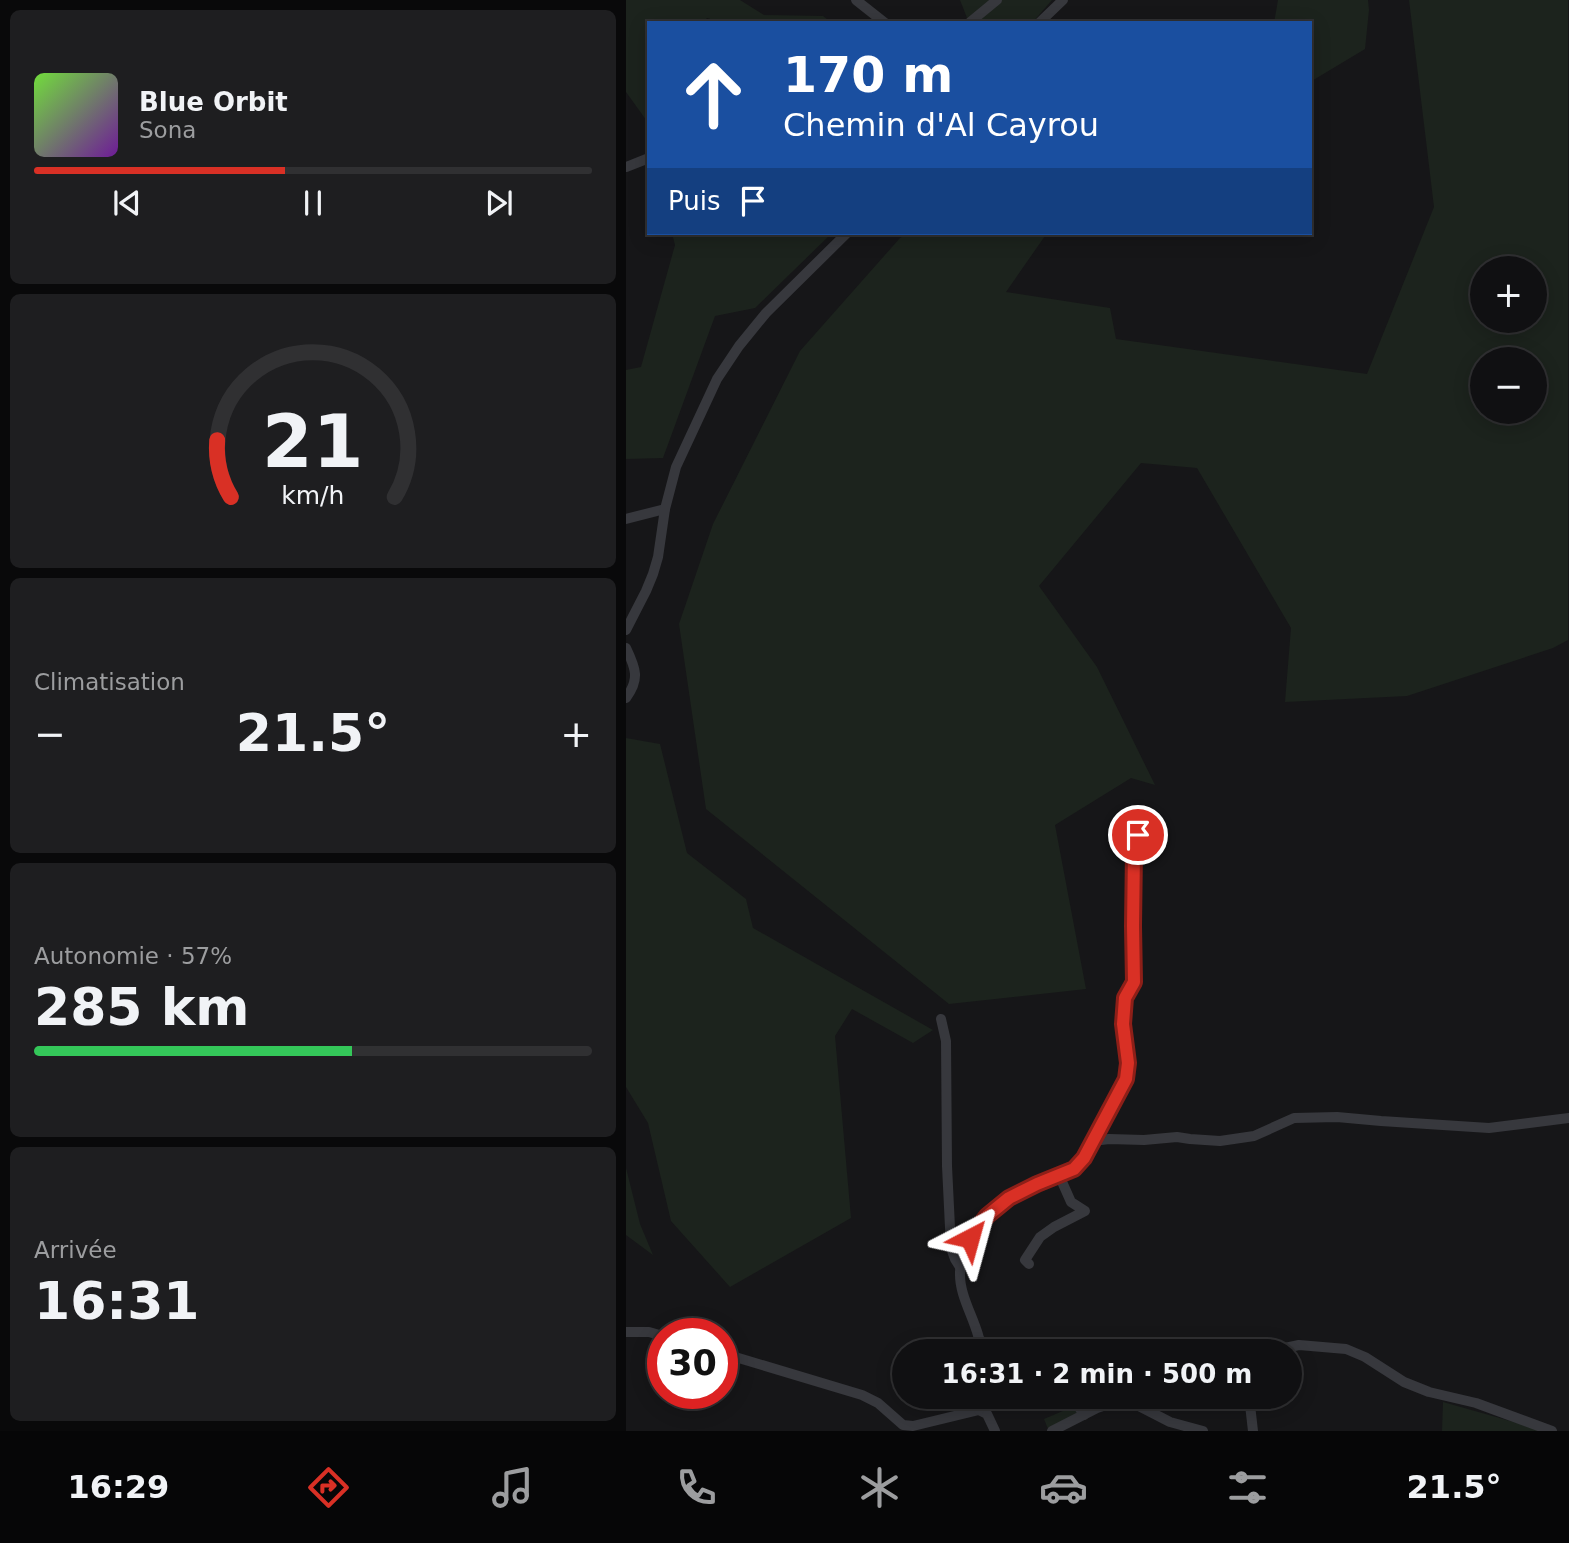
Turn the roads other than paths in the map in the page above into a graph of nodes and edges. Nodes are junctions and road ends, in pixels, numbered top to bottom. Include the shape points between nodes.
1 (856, 0) edge
2 (997, 0) edge
3 (1063, 0) edge
4 (882, 21) edge
5 (971, 21) edge
6 (1041, 21) edge
7 (647, 159) edge
8 (626, 167) edge
9 (845, 235) edge
10 (665, 509) junction
11 (626, 519) edge
12 (626, 629) edge
13 (626, 649) edge
14 (626, 698) edge
15 (1138, 835) dead end
16 (941, 1019) dead end
17 (1569, 1118) edge
18 (1093, 1141) junction
19 (1059, 1175) junction
20 (1029, 1264) dead end
21 (960, 1267) junction
22 (626, 1332) edge
23 (647, 1332) edge
24 (978, 1339) edge
25 (1302, 1345) edge
26 (738, 1358) edge
27 (1080, 1409) edge
28 (1250, 1409) edge
29 (979, 1410) joint
30 (1084, 1415) junction
31 (995, 1431) edge
32 (1052, 1431) edge
33 (1203, 1431) edge
34 (1253, 1431) edge
35 (1552, 1431) edge

1 - 4 street
2 - 5 street
3 - 6 street
7 - 8 street
9 - 10 street via 766,313 716,379 676,467
10 - 11 street
10 - 12 street via 653,574
13 - 14 street via 636,675
15 - 18 street via 1134,851 1134,982 1125,998 1123,1024 1126,1079
16 - 21 street via 946,1041 951,1248
17 - 18 street via 1489,1128 1294,1118 1254,1136 1220,1141 1177,1137
18 - 19 street via 1074,1169
19 - 20 street via 1071,1202 1085,1211 1040,1237 1025,1261
19 - 21 street via 1009,1198 987,1216 970,1238
21 - 24 street
22 - 23 street
25 - 35 street via 1346,1349 1429,1392 1476,1403
26 - 29 street via 862,1395 903,1425
27 - 30 street
28 - 34 street
29 - 31 street via 987,1414
30 - 32 street
30 - 33 street via 1126,1401 1170,1423

